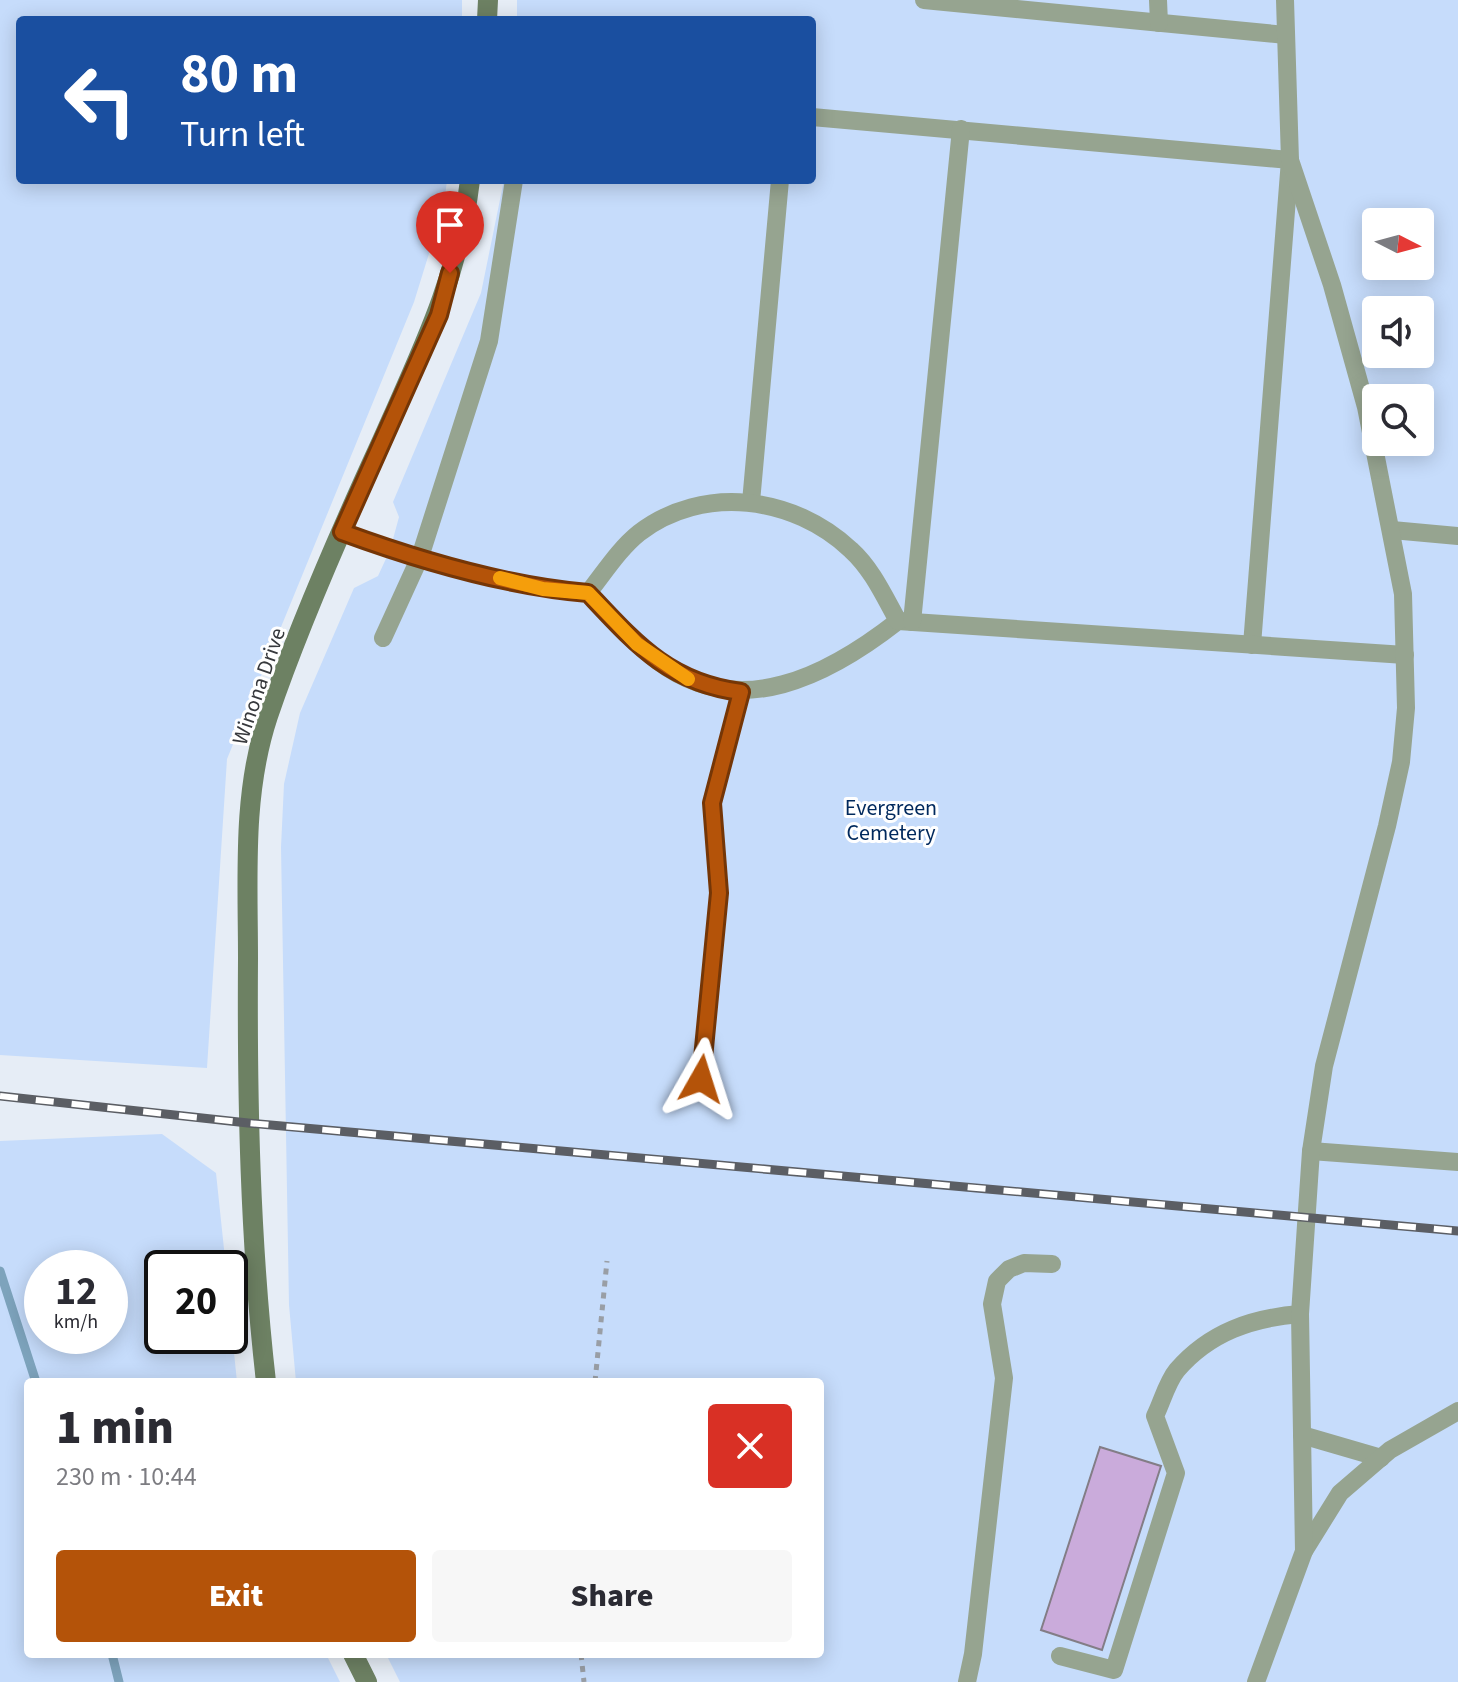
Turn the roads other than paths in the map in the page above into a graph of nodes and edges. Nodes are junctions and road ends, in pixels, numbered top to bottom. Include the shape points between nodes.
1 (924, 0) edge
2 (1158, 0) edge
3 (1285, 0) edge
4 (1159, 23) junction
5 (1286, 35) junction
6 (816, 117) edge
7 (961, 129) junction
8 (1290, 160) junction
9 (469, 184) edge
10 (513, 184) edge
11 (780, 184) edge
12 (751, 502) junction
13 (1392, 530) junction
14 (342, 532) junction
15 (1458, 536) edge
16 (420, 557) junction
17 (588, 593) junction
18 (905, 621) junction
19 (383, 638) dead end
20 (1252, 645) junction
21 (1405, 655) junction
22 (741, 692) junction
23 (701, 1079) dead end
24 (1311, 1151) junction
25 (1458, 1162) edge
26 (1052, 1264) dead end
27 (1300, 1314) junction
28 (266, 1378) edge
29 (1458, 1411) edge
30 (1302, 1435) junction
31 (1381, 1458) junction
32 (1304, 1551) junction
33 (1060, 1656) dead end
34 (355, 1658) edge
35 (367, 1682) edge
36 (967, 1682) edge
37 (1256, 1682) edge

1 - 4 lane
2 - 4 lane
3 - 5 lane
4 - 5 lane
5 - 8 lane
6 - 7 lane
7 - 8 lane
7 - 18 lane
8 - 13 lane via 1362,392
8 - 20 lane
9 - 14 street, Winona Drive via 439,315
10 - 16 lane via 489,341
11 - 12 lane
12 - 17 lane via 706,503 670,514 638,534
12 - 18 lane via 811,520 851,550
13 - 15 lane
13 - 21 lane via 1403,594
14 - 16 lane
14 - 28 street, Winona Drive via 268,717 248,820 248,1123 254,1279
16 - 17 lane via 543,589
16 - 19 lane
17 - 22 lane via 661,664 690,680
18 - 20 lane
18 - 22 lane via 804,680
20 - 21 lane
21 - 24 lane via 1401,762 1324,1066
22 - 23 lane via 712,803 719,893
24 - 25 lane
24 - 27 lane
26 - 36 lane via 1024,1263 1009,1269 997,1281 992,1304 1004,1378
27 - 30 lane
27 - 33 lane via 1258,1318 1212,1340 1175,1372 1155,1416 1176,1473 1114,1670
29 - 31 lane
30 - 31 lane
30 - 32 lane
31 - 32 lane via 1340,1493
32 - 37 lane
34 - 35 street

